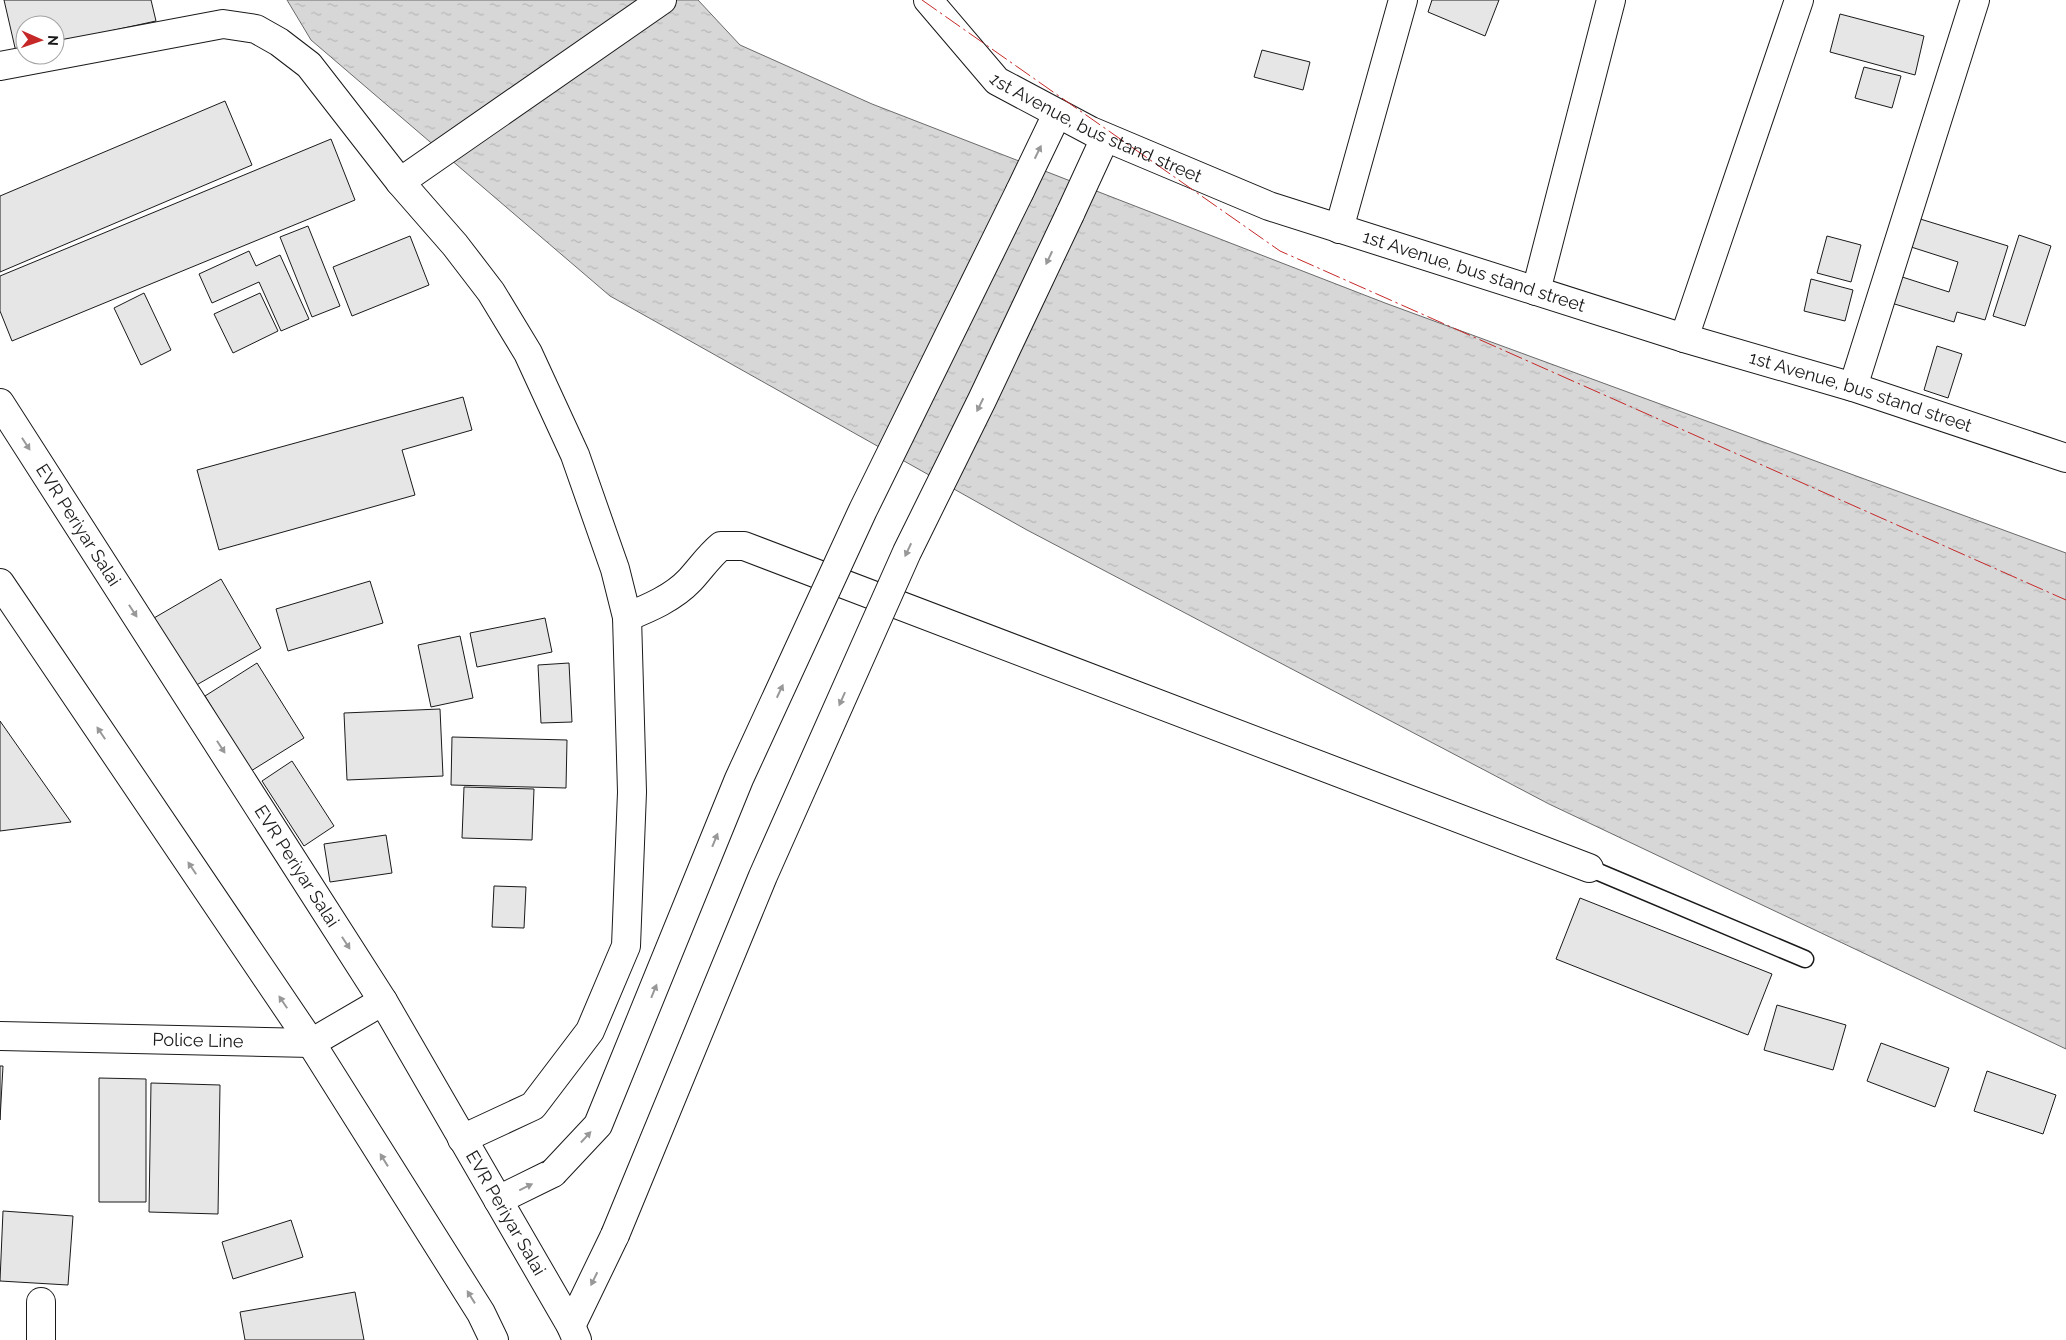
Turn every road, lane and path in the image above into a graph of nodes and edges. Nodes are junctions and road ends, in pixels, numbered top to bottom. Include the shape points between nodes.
1 (662, 0) edge
2 (928, 0) edge
3 (1403, 0) edge
4 (1610, 0) edge
5 (1799, 0) edge
6 (1975, 0) edge
7 (0, 66) edge
8 (1057, 114) junction
9 (1105, 138) junction
10 (400, 182) junction
11 (1339, 229) junction
12 (1536, 291) junction
13 (1684, 338) junction
14 (1853, 387) junction
15 (0, 403) edge
16 (2066, 458) edge
17 (0, 583) edge
18 (626, 617) junction
19 (1589, 868) joint
20 (1805, 959) dead end
21 (383, 1001) junction
22 (0, 1036) edge
23 (311, 1043) junction
24 (462, 1139) junction
25 (498, 1200) junction
26 (41, 1302) dead end
27 (574, 1333) edge
28 (41, 1340) edge
29 (494, 1340) edge

1 - 10 street
2 - 8 street, 1st Avenue, bus stand street via 998,81
3 - 11 street
4 - 12 street
5 - 13 street
6 - 14 street
7 - 10 street via 223,24 256,29 309,65
8 - 9 street, 1st Avenue, bus stand street
25 -> 8 street, bridge via 553,1173 598,1125 739,780 863,510
9 - 11 street, 1st Avenue, bus stand street via 1268,206
9 -> 27 street, bridge via 907,552 763,876
10 - 18 street via 491,292 528,353 575,455 615,569
11 - 12 street, 1st Avenue, bus stand street
12 - 13 street, 1st Avenue, bus stand street
13 - 14 street, 1st Avenue, bus stand street
14 - 16 street, 1st Avenue, bus stand street
15 -> 21 street, EVR Periyar Salai
23 -> 17 street
18 - 19 street via 657,605 689,581 722,546 744,546
18 - 24 street via 632,792 626,946 590,1031 533,1106
19 - 20 lane
21 - 23 street
21 - 24 street, EVR Periyar Salai
22 - 23 street, Police Line
29 -> 23 street via 481,1313
24 - 25 street, EVR Periyar Salai
25 - 27 street, EVR Periyar Salai
26 - 28 street

